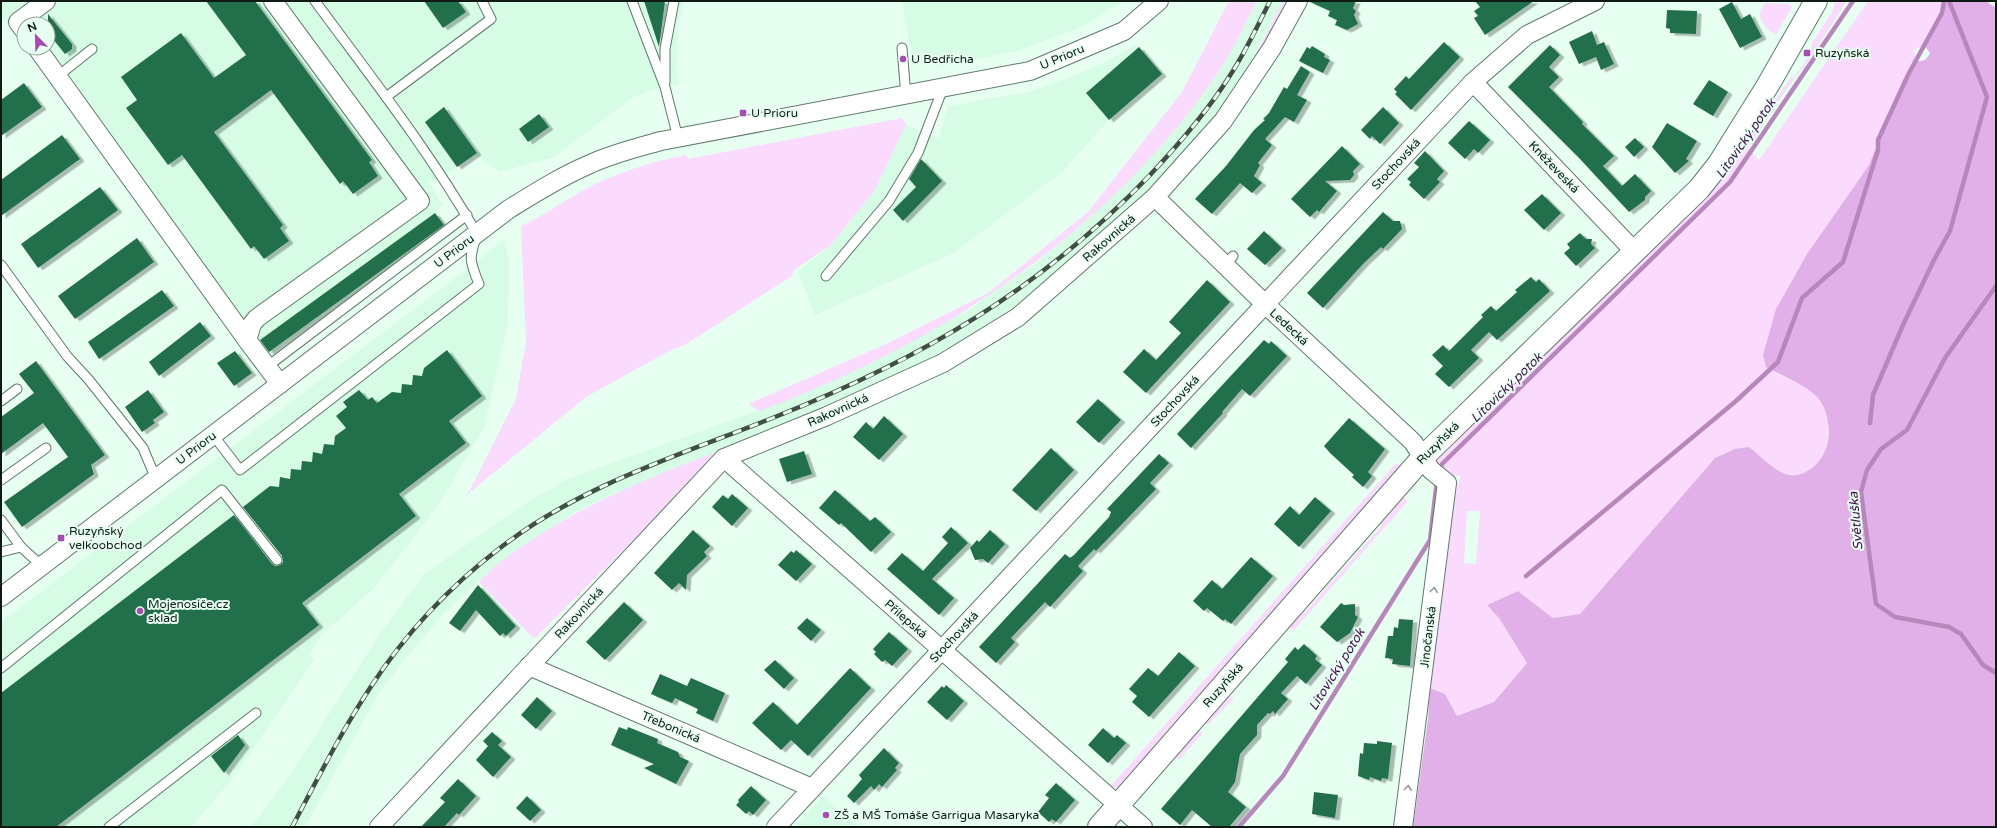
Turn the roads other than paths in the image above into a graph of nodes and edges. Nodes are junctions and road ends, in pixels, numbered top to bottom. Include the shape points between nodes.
1 (46, 1) edge
2 (273, 1) edge
3 (315, 1) edge
4 (482, 1) edge
5 (632, 1) edge
6 (674, 1) edge
7 (1160, 1) edge
8 (1298, 1) edge
9 (1595, 1) edge
10 (1816, 1) edge
11 (26, 16) edge
12 (902, 48) dead end
13 (92, 49) dead end
14 (43, 56) edge
15 (58, 76) junction
16 (1473, 82) junction
17 (665, 87) junction
18 (943, 88) junction
19 (906, 96) junction
20 (386, 97) junction
21 (678, 138) junction
22 (1155, 197) junction
23 (467, 216) junction
24 (477, 234) junction
25 (1635, 252) junction
26 (1, 265) edge
27 (826, 276) dead end
28 (1265, 304) junction
29 (250, 332) junction
30 (268, 366) junction
31 (280, 384) junction
32 (17, 389) dead end
33 (1, 401) edge
34 (213, 435) junction
35 (46, 448) dead end
36 (724, 458) junction
37 (1433, 469) junction
38 (156, 479) junction
39 (1, 480) edge
40 (1, 520) edge
41 (22, 547) junction
42 (1, 552) edge
43 (277, 560) dead end
44 (42, 566) junction
45 (1, 597) edge
46 (942, 650) junction
47 (530, 666) junction
48 (1, 668) edge
49 (256, 713) dead end
50 (812, 788) junction
51 (1118, 805) junction
52 (109, 827) edge
53 (379, 827) edge
54 (776, 827) edge
55 (1099, 827) edge
56 (1143, 827) edge
57 (1403, 827) edge

1 - 11 street
2 - 29 street via 420,201 257,318
3 - 20 lane
4 - 20 lane via 491,19
5 - 17 lane
6 - 17 lane via 665,49
7 - 18 street, U Prioru via 1124,31 1030,71
8 - 22 street, Rakovnická via 1272,48 1223,121
9 - 16 street, Stochovská via 1527,35
10 - 25 street, Ruzyňská via 1768,86 1718,165 1699,189
12 - 19 lane
13 - 15 lane
14 - 15 street
15 - 29 street via 213,290 235,303
16 - 25 street, Kněževeská
16 - 28 street, Stochovská
17 - 21 lane
18 - 19 street, U Prioru
18 - 27 lane via 918,153 889,202
19 - 21 street, U Prioru
20 - 23 lane
21 - 24 street, U Prioru via 626,150 588,165 509,209
22 - 28 street, Ledecká via 1229,260
22 - 36 street, Rakovnická via 1018,317 943,363 827,416
23 - 24 lane
23 - 30 lane
24 - 31 street, U Prioru
24 - 34 lane via 470,255 471,266 479,284 240,470
25 - 37 street, Ruzyňská
26 - 38 lane via 67,356 143,448
28 - 37 street, Ledecká via 1413,442
28 - 46 street, Stochovská
29 - 30 street
30 - 31 street
31 - 34 street, U Prioru
32 - 33 lane
34 - 38 street, U Prioru
35 - 39 lane
36 - 46 street, Přílepská
36 - 47 street, Rakovnická
37 - 51 street, Ruzyňská
57 -> 37 street, Jinočanská via 1447,483
38 - 44 street, U Prioru
40 - 41 lane
41 - 42 lane
41 - 44 lane
43 - 48 lane via 222,490
44 - 45 street, U Prioru
46 - 50 street, Stochovská
46 - 51 street, Přílepská
47 - 50 street, Třebonická
47 - 53 street, Rakovnická
49 - 52 lane
50 - 54 street, Stochovská
51 - 55 street, Ruzyňská
51 - 56 street, Přílepská

